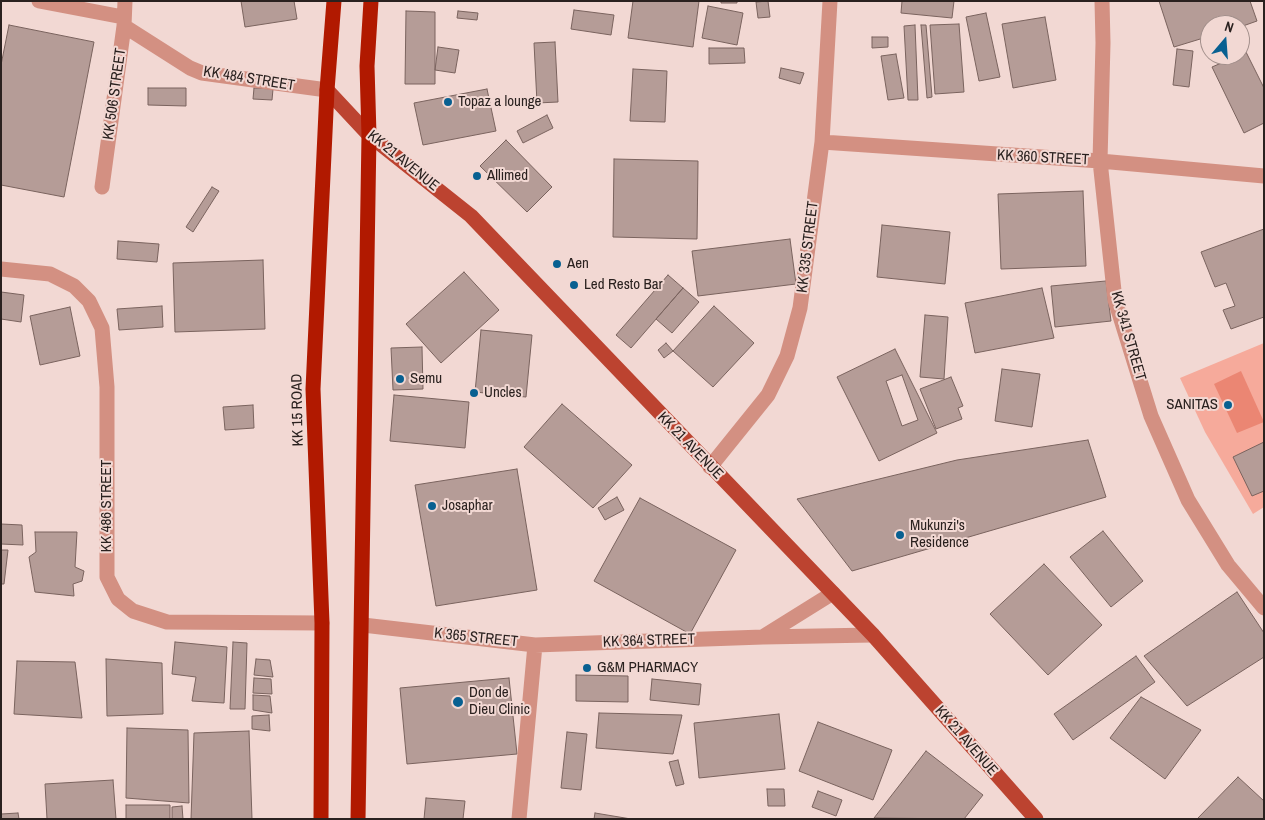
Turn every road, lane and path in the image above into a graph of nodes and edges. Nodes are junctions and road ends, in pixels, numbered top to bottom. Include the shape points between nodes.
1 (40, 1) edge
2 (125, 1) edge
3 (334, 1) edge
4 (371, 1) edge
5 (830, 1) edge
6 (1102, 1) edge
7 (124, 22) junction
8 (327, 90) junction
9 (369, 135) junction
10 (822, 142) junction
11 (1100, 161) junction
12 (1264, 176) edge
13 (102, 186) dead end
14 (1, 269) edge
15 (710, 467) junction
16 (833, 593) junction
17 (1264, 608) edge
18 (322, 624) junction
19 (363, 625) junction
20 (873, 635) junction
21 (763, 637) junction
22 (534, 645) junction
23 (321, 819) edge
24 (358, 819) edge
25 (519, 819) edge
26 (1036, 819) edge

1 - 7 street, KK 484 STREET
2 - 7 street, KK 506 STREET
3 - 8 highway, KK 15 ROAD
4 - 9 highway via 367,66
5 - 10 street, KK 335 STREET
6 - 11 street, KK 341 STREET
7 - 8 street, KK 484 STREET via 202,73
7 - 13 street, KK 506 STREET
8 - 9 main road, KK 21 AVENUE
8 - 18 highway, KK 15 ROAD via 313,389
9 - 15 main road, KK 21 AVENUE via 471,216
9 - 19 highway
10 - 11 street, KK 360 STREET
10 - 15 street, KK 335 STREET via 800,308 787,356 768,395
11 - 12 street, KK 360 STREET
11 - 17 street, KK 341 STREET via 1115,300 1151,416 1188,500 1228,565
14 - 18 street, KK 486 STREET via 50,274 74,286 89,301 102,328 107,387 107,577 118,599 133,611 166,622
15 - 16 main road, KK 21 AVENUE
16 - 20 main road, KK 21 AVENUE
16 - 21 street
18 - 23 highway, KK 15 ROAD
19 - 22 street, K 365 STREET
19 - 24 highway
20 - 21 street, KK 364 STREET
20 - 26 main road, KK 21 AVENUE
21 - 22 street, KK 364 STREET
22 - 25 street, K 365 STREET

